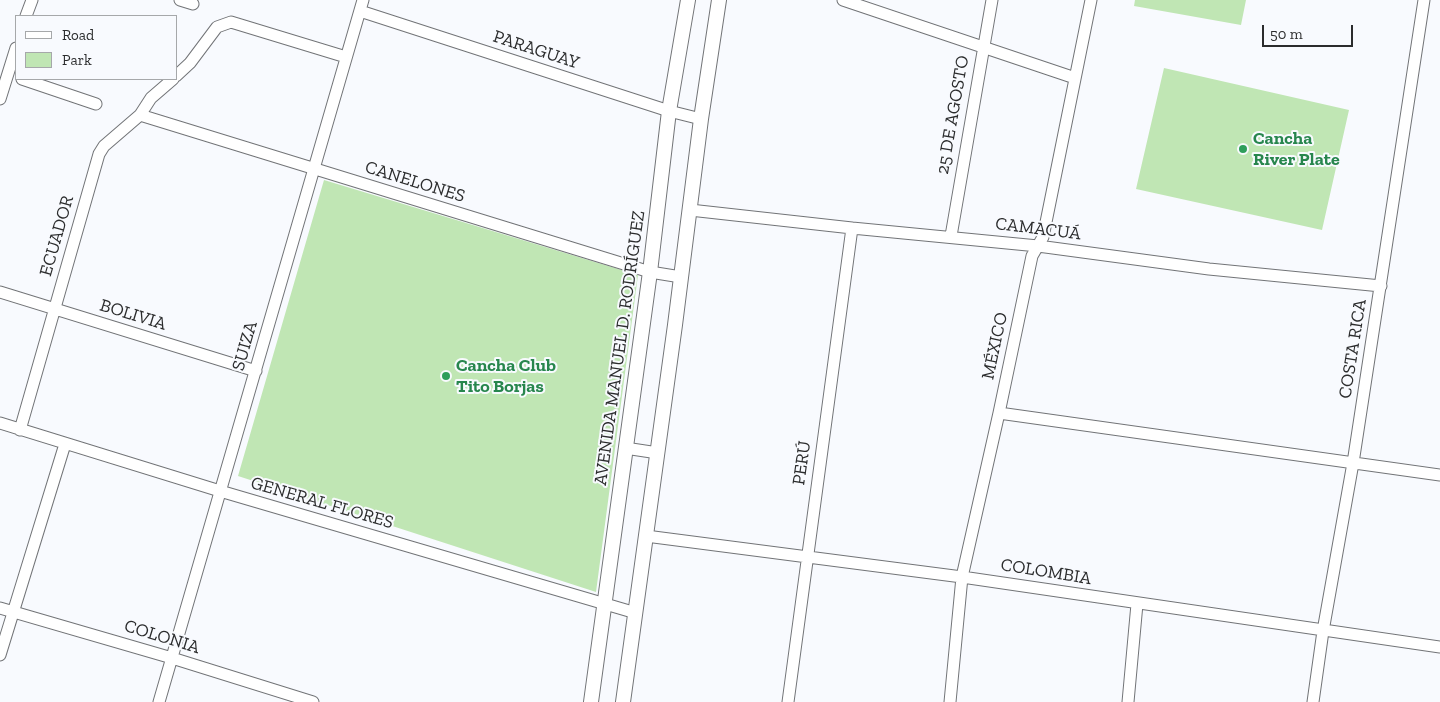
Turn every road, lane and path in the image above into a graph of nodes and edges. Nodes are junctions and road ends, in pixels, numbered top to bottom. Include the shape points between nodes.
1 (32, 0) edge
2 (180, 0) edge
3 (688, 0) edge
4 (719, 0) edge
5 (843, 0) edge
6 (992, 0) edge
7 (1091, 0) edge
8 (1424, 0) edge
9 (193, 4) dead end
10 (362, 6) edge
11 (26, 15) edge
12 (983, 47) junction
13 (15, 51) edge
14 (346, 57) junction
15 (8, 74) edge
16 (178, 74) edge
17 (1075, 78) junction
18 (25, 80) edge
19 (172, 80) edge
20 (0, 99) edge
21 (96, 104) dead end
22 (669, 111) junction
23 (140, 115) junction
24 (701, 119) junction
25 (315, 170) junction
26 (690, 210) junction
27 (852, 228) junction
28 (951, 236) junction
29 (1038, 246) junction
30 (650, 272) junction
31 (681, 277) junction
32 (1381, 286) junction
33 (0, 292) edge
34 (54, 308) junction
35 (256, 370) junction
36 (999, 414) junction
37 (0, 423) edge
38 (20, 430) junction
39 (65, 444) junction
40 (625, 448) junction
41 (658, 453) junction
42 (1353, 463) junction
43 (1440, 475) edge
44 (220, 491) junction
45 (646, 536) junction
46 (807, 558) junction
47 (962, 578) junction
48 (604, 604) junction
49 (1137, 604) junction
50 (0, 608) edge
51 (13, 612) junction
52 (636, 613) junction
53 (1323, 631) junction
54 (1440, 648) edge
55 (0, 655) edge
56 (172, 658) junction
57 (159, 702) edge
58 (313, 702) edge
59 (591, 702) edge
60 (624, 702) edge
61 (788, 702) edge
62 (950, 702) edge
63 (1128, 702) edge
64 (1312, 702) edge

1 - 11 street
2 - 9 street
3 - 22 street, AVENIDA MANUEL D. RODRÍGUEZ
4 - 24 street
5 - 12 street
6 - 12 street, 25 DE AGOSTO
7 - 17 street, MÉXICO
8 - 32 street, COSTA RICA
10 - 14 street, SUIZA
10 - 22 street, PARAGUAY
12 - 17 street
12 - 28 street, 25 DE AGOSTO
13 - 15 street
14 - 16 street via 230,22 217,27
14 - 25 street, SUIZA
15 - 20 street
17 - 29 street, MÉXICO via 1043,236
18 - 21 street
19 - 23 street, ECUADOR via 151,98
22 - 24 street, PARAGUAY
22 - 30 street, AVENIDA MANUEL D. RODRÍGUEZ
23 - 25 street, CANELONES
23 - 34 street, ECUADOR via 129,122 99,154
24 - 26 street
25 - 30 street, CANELONES
25 - 35 street, SUIZA
26 - 27 street, CAMACUÁ
26 - 31 street
27 - 28 street, CAMACUÁ
27 - 46 street, PERÚ
28 - 29 street, CAMACUÁ
29 - 32 street, CAMACUÁ via 1208,269
29 - 36 street, MÉXICO via 1032,256
30 - 31 street, CANELONES
30 - 40 street, AVENIDA MANUEL D. RODRÍGUEZ
31 - 41 street
32 - 42 street, COSTA RICA
33 - 34 street, BOLIVIA
34 - 35 street, BOLIVIA
34 - 38 street, ECUADOR
35 - 44 street, SUIZA
36 - 42 street
36 - 47 street, MÉXICO
37 - 38 street, GENERAL FLORES
38 - 39 street, GENERAL FLORES
39 - 44 street, GENERAL FLORES
39 - 51 street
40 - 41 street
40 - 48 street, AVENIDA MANUEL D. RODRÍGUEZ
41 - 45 street
42 - 43 street
42 - 53 street, COSTA RICA
44 - 48 street, GENERAL FLORES
44 - 56 street, SUIZA
45 - 46 street, COLOMBIA
45 - 52 street
46 - 47 street, COLOMBIA
46 - 61 street, PERÚ
47 - 49 street, COLOMBIA
47 - 62 street, MÉXICO
48 - 52 street, GENERAL FLORES
48 - 59 street, AVENIDA MANUEL D. RODRÍGUEZ
49 - 53 street, COLOMBIA
49 - 63 street
50 - 51 street, COLONIA
51 - 55 street
51 - 56 street, COLONIA
52 - 60 street
53 - 54 street, COLOMBIA
53 - 64 street, COSTA RICA
56 - 57 street, SUIZA
56 - 58 street, COLONIA

